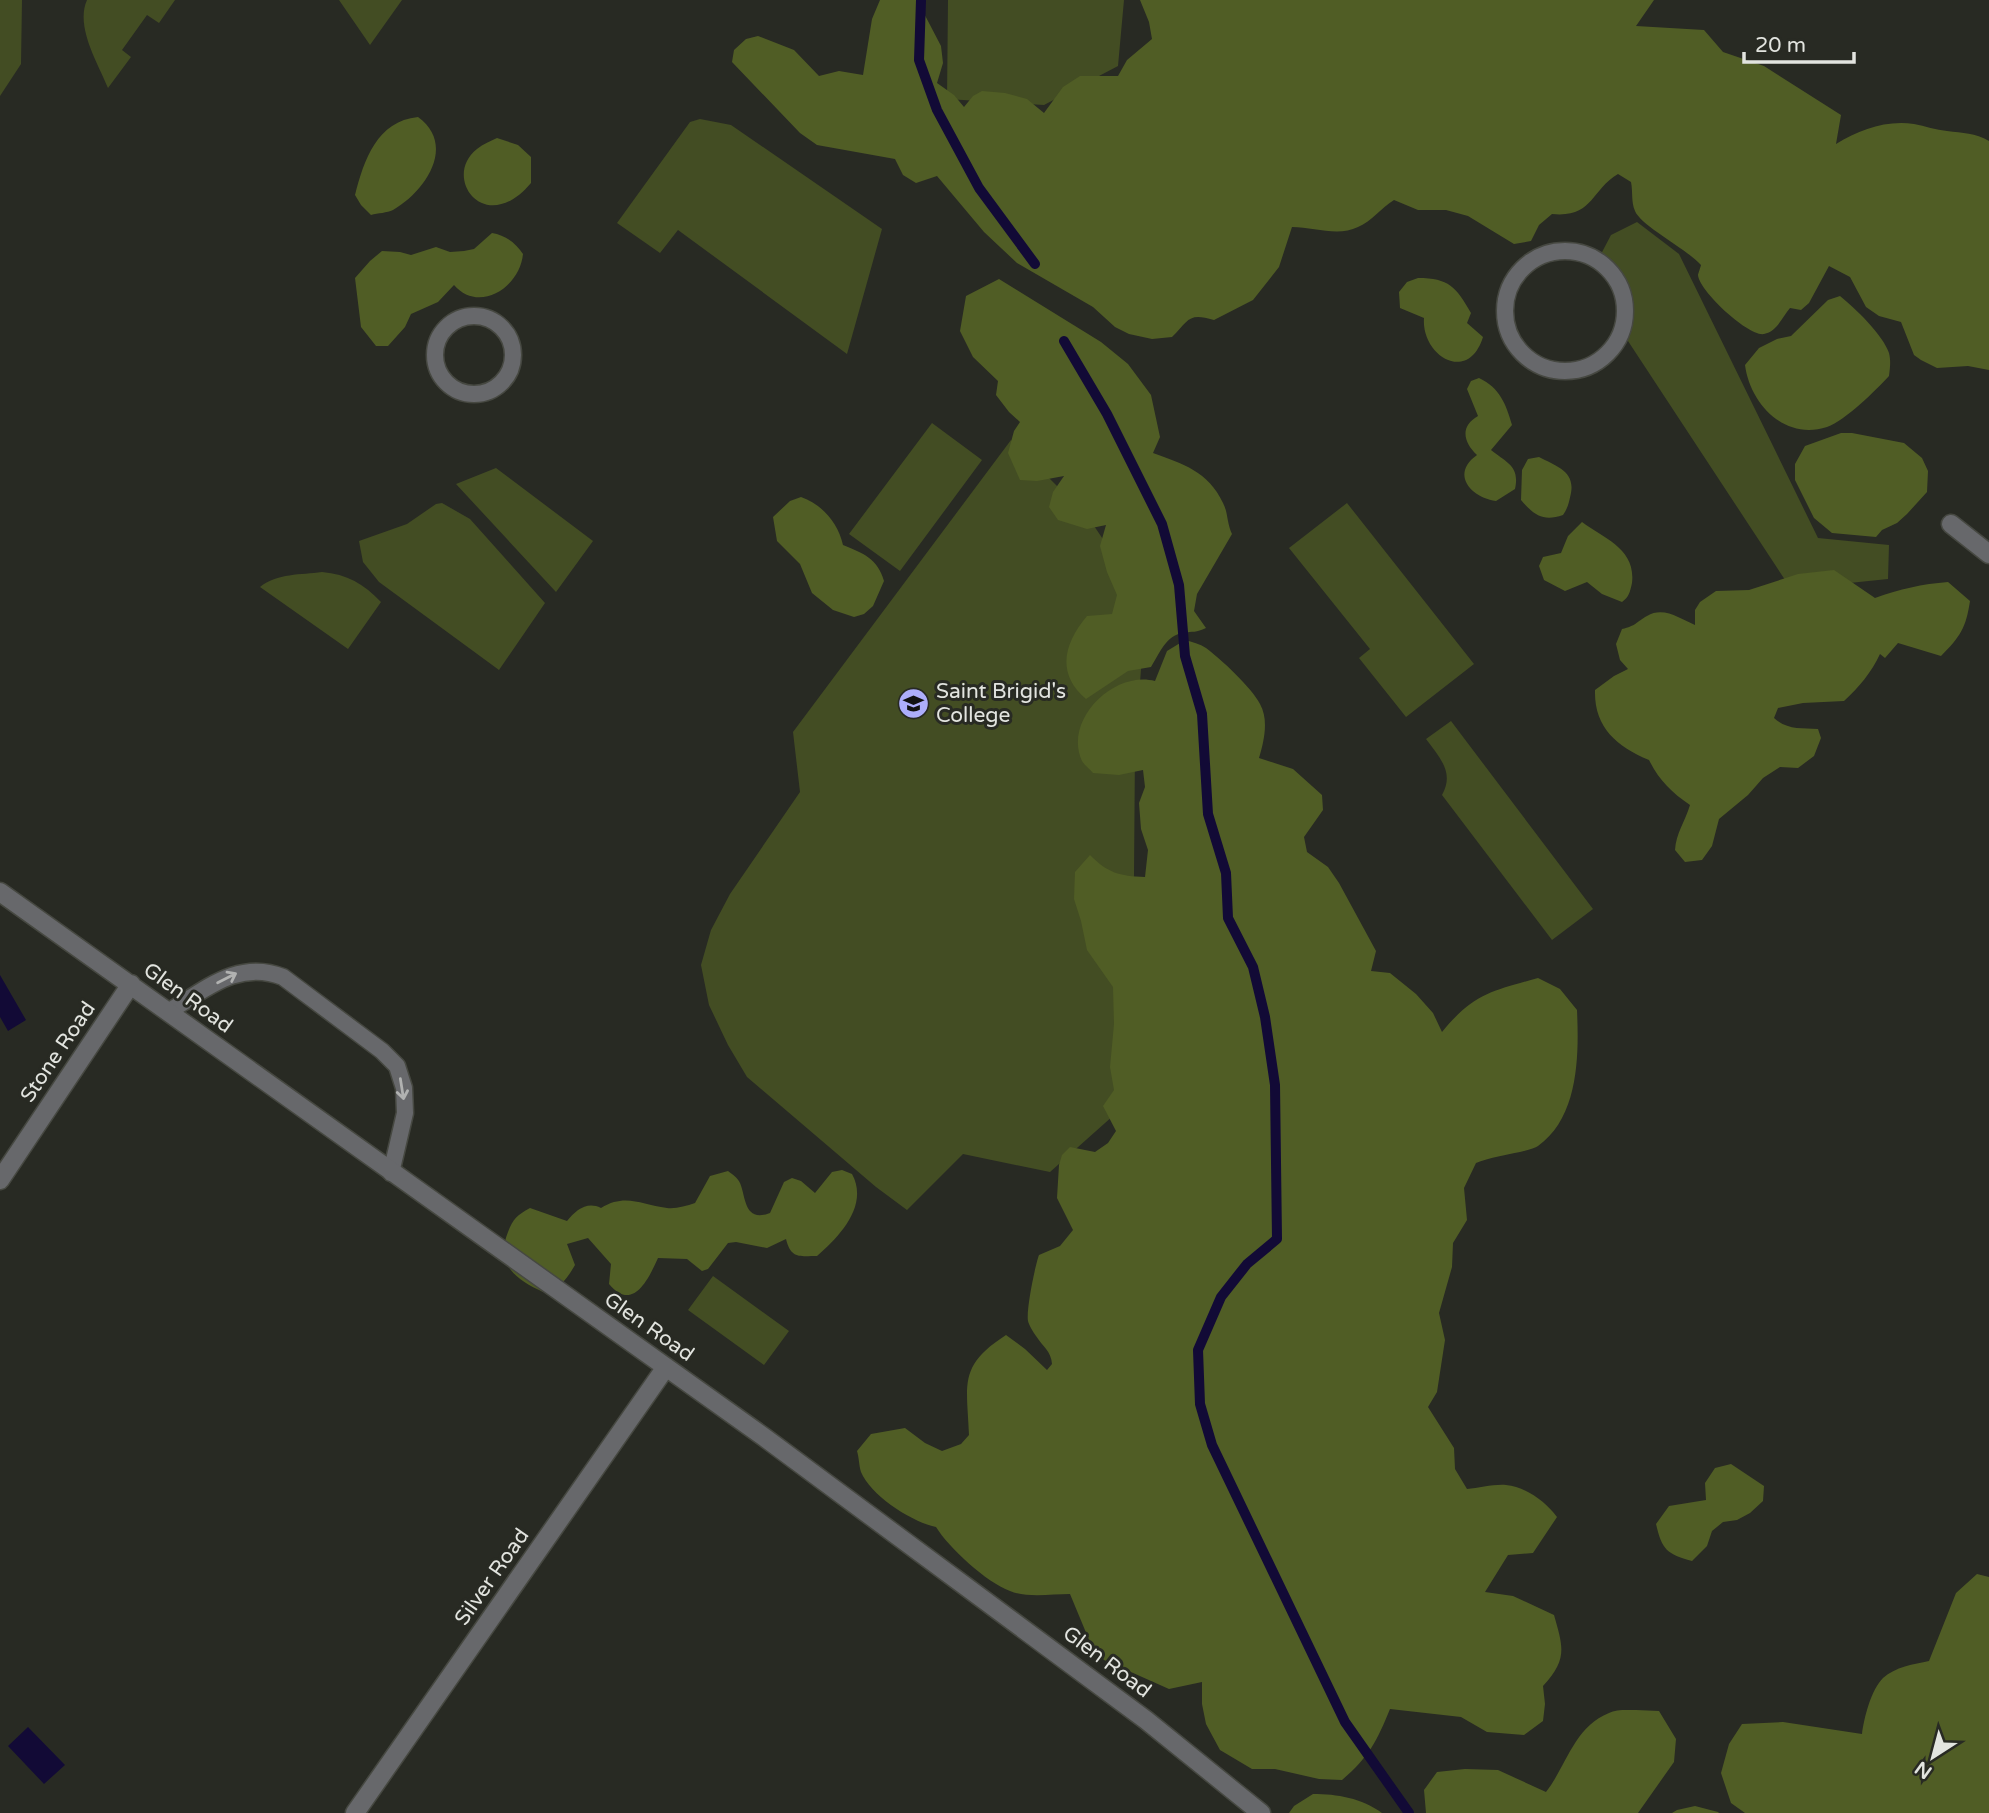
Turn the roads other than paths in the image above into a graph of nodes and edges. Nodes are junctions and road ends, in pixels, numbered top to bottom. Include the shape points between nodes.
1 (1615, 278) joint
2 (512, 367) joint
3 (1951, 524) dead end
4 (1989, 554) edge
5 (0, 892) edge
6 (131, 984) junction
7 (168, 1012) junction
8 (391, 1173) junction
9 (0, 1180) edge
10 (666, 1367) junction
11 (355, 1813) edge
12 (1261, 1813) edge

1 - 1 lane via 1625,309 1624,327 1606,356 1591,366 1573,372 1536,365 1510,337 1504,318 1512,281 1541,255 1561,251 1582,254
2 - 2 lane via 494,390 465,394 441,377 435,350 439,336 460,318 484,317 505,331 511,342
3 - 4 street
5 - 6 street, Glen Road
6 - 7 street, Glen Road
6 - 9 street, Stone Road
7 - 8 street, Glen Road
7 -> 8 lane via 238,972 268,971 283,977 397,1066 405,1113
8 - 10 street, Glen Road
10 - 11 street, Silver Road
10 - 12 street, Glen Road via 1146,1720

